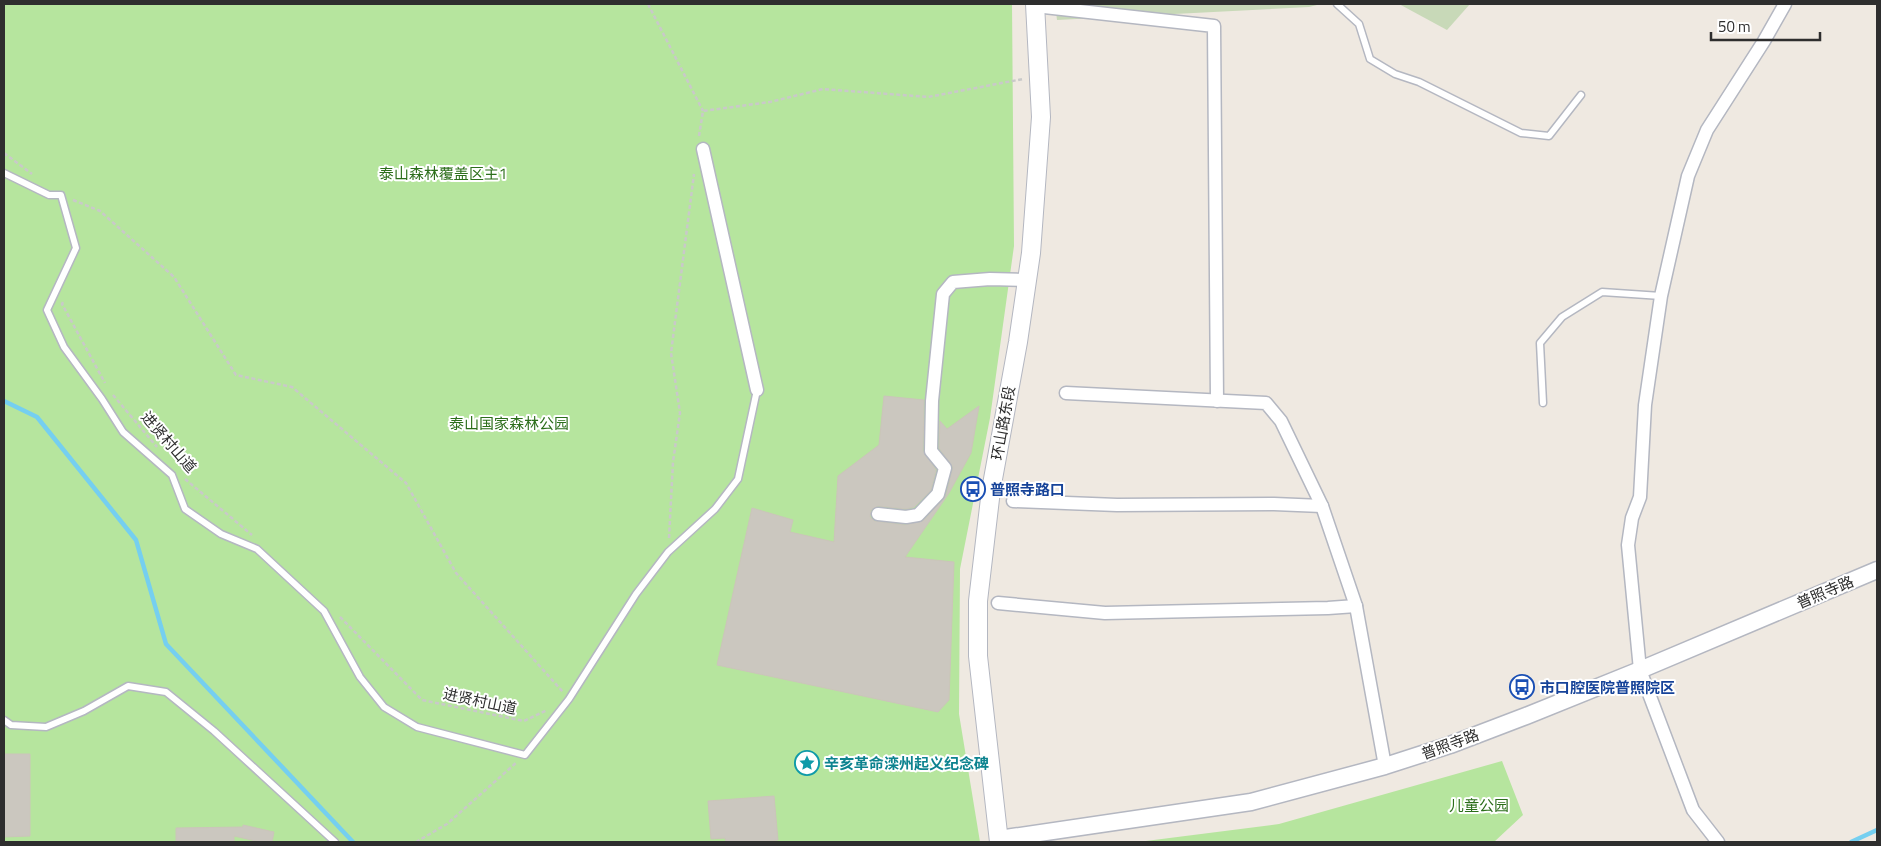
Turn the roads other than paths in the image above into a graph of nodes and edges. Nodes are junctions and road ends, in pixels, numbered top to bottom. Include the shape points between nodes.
1 (1064, 4) edge
2 (1337, 4) edge
3 (1785, 4) edge
4 (1035, 5) edge
5 (1582, 95) dead end
6 (703, 149) dead end
7 (4, 174) edge
8 (1027, 280) junction
9 (1661, 296) junction
10 (757, 390) joint
11 (1066, 393) dead end
12 (1217, 401) junction
13 (1542, 403) dead end
14 (1013, 501) dead end
15 (1322, 506) junction
16 (878, 514) dead end
17 (1877, 570) edge
18 (998, 603) dead end
19 (1356, 606) junction
20 (1640, 670) junction
21 (4, 720) edge
22 (1385, 766) junction
23 (999, 840) edge
24 (336, 842) edge
25 (1718, 842) edge

1 - 4 lane
2 - 5 lane via 1358,24 1370,58 1395,74 1419,82 1521,133 1548,136
3 - 9 street via 1707,130 1688,176
4 - 8 main road, 环山路东段 via 1040,117
4 - 12 street via 1214,26
6 - 10 street
7 - 10 lane via 49,196 61,195 76,248 47,310 64,347 123,432 172,475 185,509 221,534 258,550 324,611 360,677 384,707 417,726 525,755 569,699 636,594 668,552 714,509 738,479
8 - 16 street via 952,282 943,294 932,401 931,452 944,468 938,494 918,515
8 - 23 main road, 环山路东段 via 991,490 978,601 978,656
9 - 13 lane via 1602,292 1562,317 1540,343
9 - 20 street via 1645,405 1640,497 1632,518 1628,545
11 - 12 street
12 - 15 street via 1266,404 1281,421
14 - 15 street
15 - 19 street
17 - 20 street, 普照寺路
18 - 19 street via 1105,613
19 - 22 street
20 - 22 street, 普照寺路 via 1476,736
20 - 25 street via 1693,810
21 - 24 lane via 11,725 46,727 84,711 128,686 166,692 214,731
22 - 23 street, 普照寺路 via 1251,802

